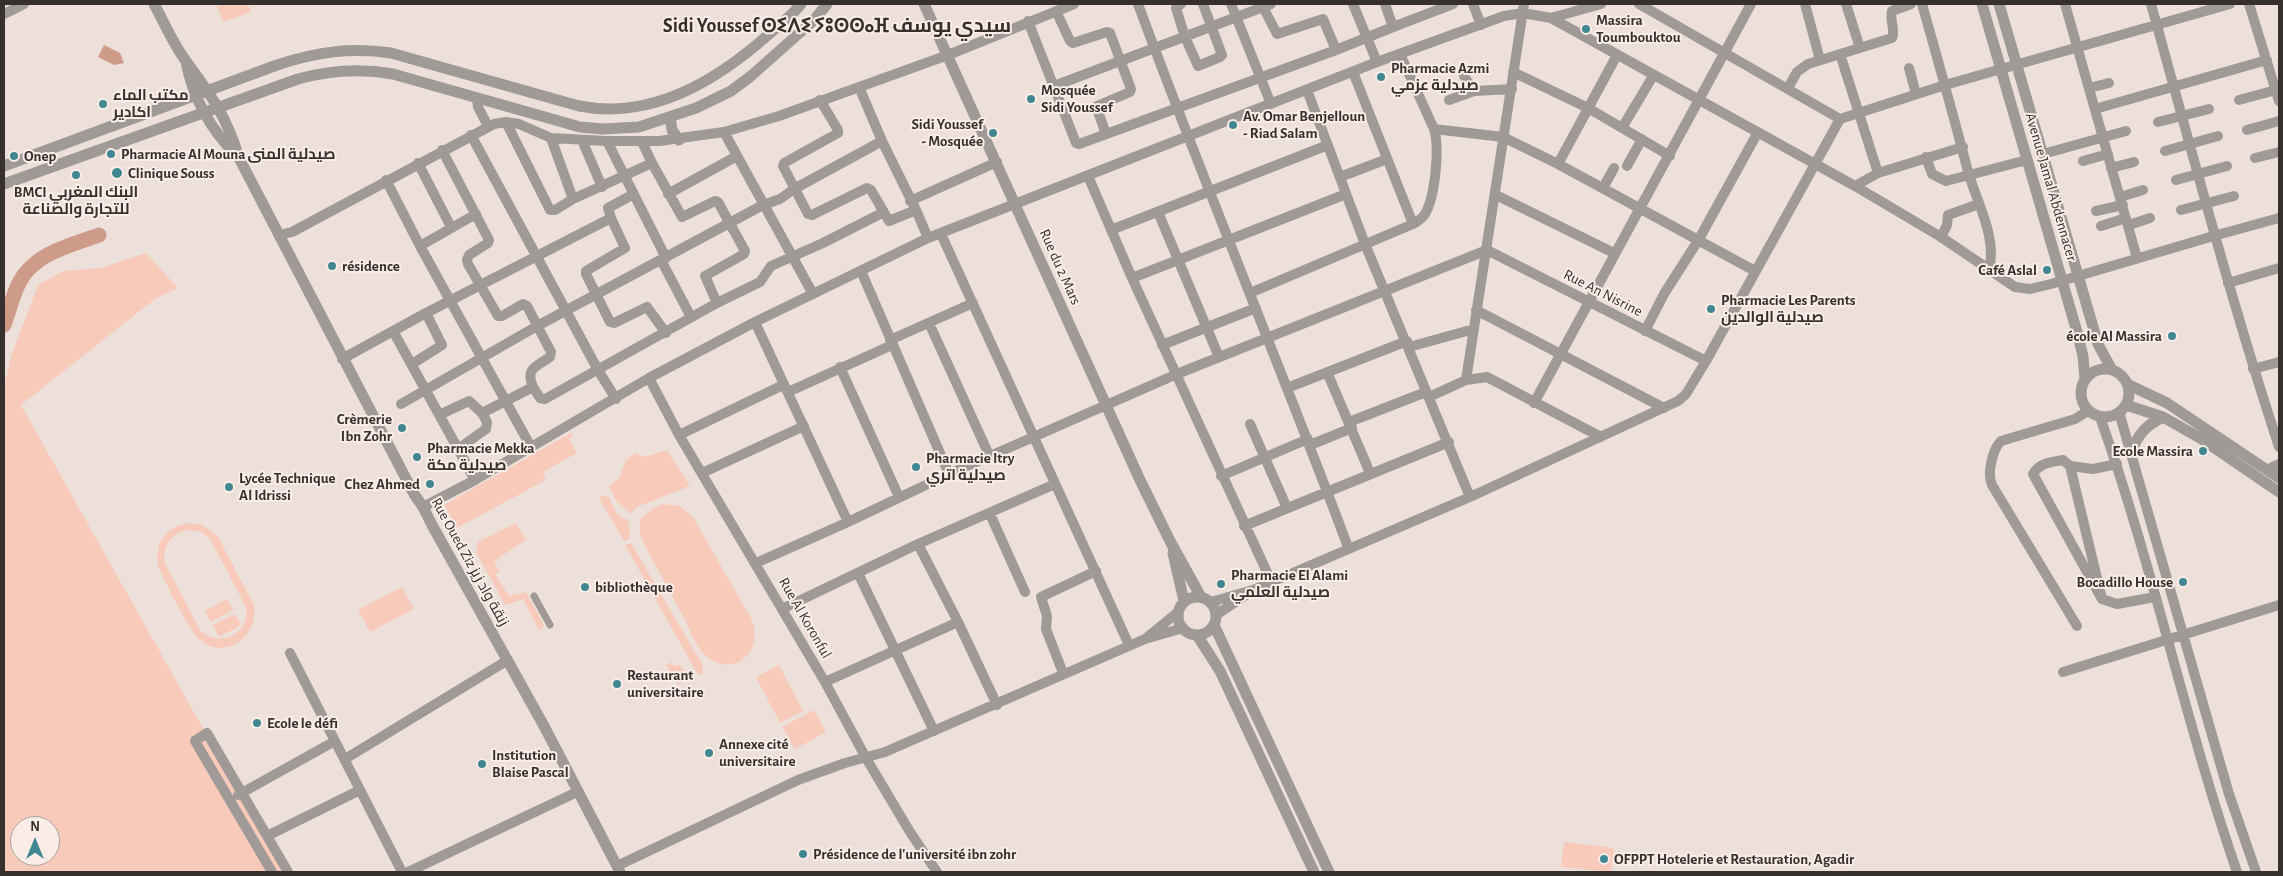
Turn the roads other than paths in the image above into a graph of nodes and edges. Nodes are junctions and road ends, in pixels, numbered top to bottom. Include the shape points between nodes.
1 (23, 4) edge
2 (154, 4) edge
3 (801, 4) edge
4 (827, 4) edge
5 (924, 4) edge
6 (1074, 4) edge
7 (1138, 4) edge
8 (1181, 4) edge
9 (1203, 4) edge
10 (1231, 4) edge
11 (1353, 4) edge
12 (1385, 4) edge
13 (1453, 4) edge
14 (1473, 4) edge
15 (1601, 4) edge
16 (1640, 4) edge
17 (1751, 4) edge
18 (1805, 4) edge
19 (1846, 4) edge
20 (1911, 4) edge
21 (1922, 4) edge
22 (1982, 4) edge
23 (1999, 4) edge
24 (2064, 4) edge
25 (2151, 4) edge
26 (2230, 4) edge
27 (2249, 4) edge
28 (1267, 5) edge
29 (1523, 9) edge
30 (1056, 11) junction
31 (4, 14) edge
32 (1236, 17) junction
33 (1551, 18) junction
34 (1028, 21) junction
35 (2156, 23) junction
36 (1481, 25) junction
37 (1211, 27) junction
38 (1393, 27) junction
39 (1185, 37) junction
40 (1367, 38) junction
41 (2076, 47) junction
42 (1154, 48) junction
43 (1860, 48) junction
44 (1336, 50) junction
45 (1724, 53) junction
46 (1400, 54) junction
47 (1840, 54) junction
48 (948, 55) junction
49 (1617, 56) junction
50 (185, 60) junction
51 (1122, 60) junction
52 (1820, 60) junction
53 (2267, 60) junction
54 (1377, 62) junction
55 (2017, 65) junction
56 (1910, 68) dead end
57 (2001, 69) junction
58 (1353, 72) junction
59 (1514, 72) junction
60 (1464, 76) dead end
61 (1653, 76) junction
62 (1262, 78) junction
63 (2109, 83) dead end
64 (1945, 85) junction
65 (1054, 86) junction
66 (2174, 86) junction
67 (859, 87) junction
68 (2277, 87) edge
69 (1788, 88) junction
70 (2089, 88) junction
71 (1512, 89) junction
72 (209, 90) junction
73 (1307, 90) junction
74 (1474, 90) junction
75 (1916, 94) junction
76 (196, 95) junction
77 (245, 98) junction
78 (476, 98) junction
79 (820, 100) junction
80 (1449, 100) dead end
81 (1698, 100) junction
82 (2238, 100) dead end
83 (2279, 100) edge
84 (1271, 104) junction
85 (219, 108) junction
86 (1179, 108) junction
87 (1588, 108) junction
88 (2095, 109) junction
89 (2209, 109) dead end
90 (1857, 112) junction
91 (204, 113) junction
92 (2182, 116) junction
93 (670, 117) junction
94 (1840, 119) junction
95 (2279, 121) edge
96 (506, 122) junction
97 (2158, 122) dead end
98 (227, 125) junction
99 (488, 126) junction
100 (1622, 128) junction
101 (1434, 129) junction
102 (2247, 130) dead end
103 (2126, 131) dead end
104 (724, 132) junction
105 (1758, 132) junction
106 (1106, 134) junction
107 (471, 135) junction
108 (2218, 136) dead end
109 (1187, 137) junction
110 (1503, 137) junction
111 (552, 138) junction
112 (2104, 138) junction
113 (582, 140) junction
114 (680, 140) junction
115 (1642, 140) junction
116 (607, 142) junction
117 (642, 142) junction
118 (882, 142) junction
119 (2189, 143) junction
120 (1328, 146) junction
121 (1963, 147) junction
122 (442, 150) junction
123 (2165, 151) dead end
124 (2279, 152) edge
125 (2043, 154) junction
126 (2108, 154) junction
127 (737, 156) junction
128 (1670, 156) junction
129 (1926, 157) junction
130 (239, 158) junction
131 (2255, 158) dead end
132 (1387, 159) junction
133 (2027, 160) junction
134 (2083, 161) dead end
135 (652, 162) junction
136 (997, 162) junction
137 (2134, 162) dead end
138 (418, 163) junction
139 (1558, 164) junction
140 (1815, 164) junction
141 (4, 166) edge
142 (1627, 166) dead end
143 (2227, 166) dead end
144 (1614, 168) dead end
145 (2111, 168) junction
146 (1878, 173) junction
147 (2198, 174) junction
148 (1969, 175) junction
149 (624, 176) junction
150 (1088, 176) junction
151 (1340, 178) junction
152 (386, 180) junction
153 (2176, 180) dead end
154 (4, 184) edge
155 (1855, 186) junction
156 (602, 187) junction
157 (1603, 188) junction
158 (794, 189) junction
159 (2143, 190) dead end
160 (1209, 191) junction
161 (668, 194) junction
162 (1346, 194) junction
163 (632, 195) junction
164 (1496, 195) junction
165 (2234, 196) dead end
166 (573, 199) junction
167 (910, 201) junction
168 (2122, 201) junction
169 (2206, 202) junction
170 (1016, 203) junction
171 (1979, 204) junction
172 (763, 205) junction
173 (1641, 208) junction
174 (916, 210) junction
175 (2181, 210) dead end
176 (2096, 211) dead end
177 (1158, 212) junction
178 (882, 213) junction
179 (476, 214) junction
180 (611, 218) junction
181 (2150, 218) dead end
182 (2279, 218) edge
183 (2128, 222) junction
184 (731, 224) junction
185 (1413, 224) junction
186 (2102, 226) dead end
187 (451, 227) junction
188 (1111, 230) junction
189 (940, 234) junction
190 (280, 235) junction
191 (2214, 235) junction
192 (1941, 237) junction
193 (928, 238) junction
194 (1229, 239) junction
195 (1699, 239) junction
196 (1365, 244) junction
197 (420, 246) junction
198 (1487, 250) junction
199 (1614, 253) junction
200 (793, 255) junction
201 (535, 256) junction
202 (2137, 258) junction
203 (663, 259) junction
204 (1178, 259) junction
205 (2279, 268) edge
206 (1989, 270) junction
207 (860, 271) junction
208 (1755, 271) junction
209 (2078, 276) junction
210 (1132, 278) junction
211 (2063, 281) junction
212 (2228, 283) junction
213 (480, 286) junction
214 (1385, 290) junction
215 (1250, 293) junction
216 (813, 294) junction
217 (596, 295) junction
218 (451, 300) junction
219 (1589, 302) junction
220 (717, 303) junction
221 (973, 303) junction
222 (1256, 308) junction
223 (566, 310) junction
224 (1476, 310) junction
225 (426, 313) junction
226 (691, 318) junction
227 (755, 322) junction
228 (929, 323) junction
229 (539, 325) junction
230 (1206, 328) junction
231 (1474, 329) junction
232 (394, 331) junction
233 (1645, 331) junction
234 (666, 333) junction
235 (1266, 338) junction
236 (891, 342) junction
237 (1408, 344) junction
238 (1162, 345) junction
239 (1560, 355) junction
240 (1219, 357) junction
241 (481, 358) junction
242 (342, 359) junction
243 (1706, 361) junction
244 (2279, 362) edge
245 (412, 364) junction
246 (840, 367) junction
247 (2253, 369) junction
248 (598, 370) junction
249 (2112, 370) junction
250 (1327, 372) junction
251 (1177, 374) junction
252 (649, 378) junction
253 (2085, 379) junction
254 (1466, 380) junction
255 (2127, 384) junction
256 (533, 387) junction
257 (1287, 388) junction
258 (425, 389) junction
259 (785, 389) junction
260 (1428, 394) junction
261 (616, 399) junction
262 (505, 401) junction
263 (1534, 403) junction
264 (401, 404) dead end
265 (1108, 406) junction
266 (1664, 408) junction
267 (2122, 409) junction
268 (2088, 410) junction
269 (482, 413) junction
270 (439, 415) junction
271 (2100, 417) junction
272 (2163, 417) junction
273 (1250, 424) dead end
274 (1350, 425) junction
275 (804, 426) junction
276 (679, 435) junction
277 (1601, 437) junction
278 (1035, 438) junction
279 (1309, 442) junction
280 (1448, 442) junction
281 (530, 447) junction
282 (2279, 447) edge
283 (458, 449) junction
284 (2131, 452) junction
285 (1265, 456) junction
286 (990, 457) junction
287 (2116, 460) junction
288 (2279, 464) edge
289 (2070, 466) junction
290 (2267, 470) junction
291 (702, 473) junction
292 (1370, 473) junction
293 (949, 474) junction
294 (1221, 476) junction
295 (2279, 478) edge
296 (475, 480) junction
297 (1055, 484) junction
298 (2140, 486) junction
299 (1327, 490) junction
300 (2125, 491) junction
301 (2279, 492) edge
302 (899, 497) junction
303 (1470, 497) junction
304 (424, 507) junction
305 (1287, 508) junction
306 (990, 514) junction
307 (848, 522) junction
308 (1244, 526) junction
309 (1170, 541) junction
310 (918, 544) junction
311 (1348, 547) junction
312 (756, 563) junction
313 (1096, 572) junction
314 (858, 573) junction
315 (1271, 581) junction
316 (1253, 590) junction
317 (1025, 592) dead end
318 (534, 596) dead end
319 (2155, 597) junction
320 (1206, 599) junction
321 (2102, 599) junction
322 (1184, 601) junction
323 (2279, 605) edge
324 (782, 609) junction
325 (1178, 612) junction
326 (1215, 620) junction
327 (958, 622) junction
328 (550, 625) dead end
329 (2076, 626) dead end
330 (1183, 628) junction
331 (1197, 635) junction
332 (2183, 635) junction
333 (1145, 639) junction
334 (2168, 640) junction
335 (1129, 645) junction
336 (895, 651) junction
337 (290, 653) dead end
338 (508, 660) junction
339 (2063, 672) dead end
340 (1063, 673) junction
341 (825, 682) junction
342 (997, 705) junction
343 (934, 731) junction
344 (335, 740) junction
345 (866, 758) junction
346 (345, 759) junction
347 (235, 779) junction
348 (222, 787) junction
349 (360, 790) junction
350 (577, 792) junction
351 (242, 793) junction
352 (230, 800) junction
353 (267, 836) junction
354 (619, 869) edge
355 (272, 872) edge
356 (288, 872) edge
357 (402, 872) edge
358 (408, 872) edge
359 (937, 872) edge
360 (1314, 872) edge
361 (1328, 872) edge
362 (2236, 872) edge
363 (2256, 872) edge

1 - 31 street
2 - 50 street, Rue Oued Ziz زنقة واد زيز
3 - 72 street via 744,56 716,76 654,102 622,109 579,106 402,56 360,50 301,57
4 - 93 street via 814,20 741,84 708,103
5 - 48 street, Rue du 2 Mars
6 - 30 street
7 - 42 street
8 - 39 street via 1176,8
9 - 37 street
10 - 32 street
11 - 40 street
12 - 38 street
13 - 38 street
14 - 36 street
15 - 33 street
16 - 45 street
17 - 45 street
18 - 52 street
19 - 43 street
20 - 43 street via 1892,11 1892,38
21 - 64 street
22 - 57 street, Avenue Jamal Abdennacer
23 - 55 street, Avenue Jamal Abdennacer
24 - 41 street
25 - 35 street
26 - 35 street
27 - 53 street
28 - 32 street
28 - 44 street via 1277,34 1323,19
29 - 33 street
29 - 36 street
29 - 59 street
30 - 34 street
30 - 51 street via 1071,42 1109,32
32 - 37 street
32 - 62 street
33 - 49 street
34 - 48 street
34 - 65 street
35 - 41 street
35 - 66 street
36 - 46 street
37 - 39 street
37 - 39 street via 1220,57 1197,65
38 - 40 street
39 - 42 street
40 - 44 street
40 - 54 street
41 - 55 street
41 - 70 street
42 - 51 street
42 - 86 street
43 - 47 street
44 - 62 street
45 - 69 street
45 - 81 street
46 - 54 street
46 - 101 street
47 - 52 street
47 - 90 street
48 - 67 street
48 - 136 street, Rue du 2 Mars
49 - 61 street
49 - 87 street
50 - 72 street, Rue Oued Ziz زنقة واد زيز
50 - 76 street, Rue Oued Ziz زنقة واد زيز
51 - 65 street
51 - 106 street via 1131,90 1098,104 1097,110
52 - 69 street via 1800,69
53 - 66 street
53 - 68 street
54 - 58 street
55 - 57 street
55 - 125 street, Avenue Jamal Abdennacer
56 - 75 street
57 - 64 street
57 - 133 street, Avenue Jamal Abdennacer
58 - 73 street
58 - 132 street
59 - 71 street
59 - 87 street
60 - 74 street
61 - 81 street
61 - 100 street
62 - 84 street
62 - 86 street
63 - 70 street
64 - 75 street
64 - 121 street
65 - 106 street via 1076,143
66 - 88 street
66 - 92 street
67 - 79 street
67 - 118 street
68 - 82 street
68 - 83 street
69 - 94 street
70 - 88 street
71 - 74 street
71 - 110 street
72 - 76 street
72 - 85 street, Rue Oued Ziz زنقة واد زيز
73 - 84 street
73 - 120 street
74 - 80 street
75 - 90 street
76 - 91 street, Rue Oued Ziz زنقة واد زيز
76 - 141 street
77 - 78 street via 311,75 352,70 393,74
77 - 85 street
77 - 98 street
78 - 93 street via 591,128 627,128
78 - 99 street
79 - 104 street via 760,123
79 - 158 street via 838,132 784,163 783,168
81 - 105 street
81 - 128 street
84 - 109 street
85 - 91 street
85 - 98 street, Rue Oued Ziz زنقة واد زيز
86 - 106 street
86 - 109 street
87 - 100 street
87 - 139 street
88 - 112 street
89 - 92 street
90 - 94 street
90 - 146 street
91 - 130 street, Rue Oued Ziz زنقة واد زيز
91 - 154 street
92 - 97 street
92 - 119 street
93 - 114 street via 672,130
94 - 140 street
95 - 102 street
96 - 99 street
96 - 111 street
96 - 166 street via 548,209 555,210
98 - 130 street, Rue Oued Ziz زنقة واد زيز
99 - 107 street
100 - 115 street
101 - 110 street
101 - 185 street via 1438,150 1428,207 1422,218
103 - 112 street
104 - 114 street
104 - 127 street
105 - 140 street
105 - 195 street
107 - 122 street
107 - 201 street
108 - 119 street
109 - 150 street
109 - 160 street
110 - 139 street
110 - 164 street
111 - 113 street
111 - 166 street
112 - 125 street
112 - 126 street
113 - 116 street
113 - 156 street
114 - 117 street
115 - 128 street
115 - 142 street
116 - 117 street
116 - 149 street
117 - 135 street
118 - 158 street
118 - 167 street
119 - 123 street
119 - 147 street
120 - 151 street
120 - 160 street
121 - 129 street
121 - 148 street
122 - 138 street
122 - 179 street
124 - 131 street
125 - 209 street, Avenue Jamal Abdennacer
126 - 134 street
126 - 145 street
127 - 161 street
127 - 172 street
128 - 173 street
129 - 146 street
129 - 148 street via 1932,174 1942,180
130 - 190 street, Rue Oued Ziz زنقة واد زيز
132 - 151 street
132 - 185 street
133 - 148 street
133 - 211 street, Avenue Jamal Abdennacer
135 - 149 street
135 - 161 street
136 - 167 street
136 - 170 street, Rue du 2 Mars
137 - 145 street
138 - 152 street
138 - 187 street
139 - 157 street
140 - 155 street
140 - 208 street
143 - 147 street
144 - 157 street
145 - 168 street
146 - 155 street
147 - 153 street
147 - 169 street
148 - 171 street
149 - 156 street
149 - 163 street
150 - 170 street
150 - 188 street
151 - 162 street
152 - 190 street via 292,232
152 - 197 street
155 - 192 street
156 - 166 street
157 - 173 street
158 - 172 street
158 - 178 street via 810,215 867,188
159 - 168 street
160 - 177 street
160 - 194 street
161 - 184 street via 682,217 716,201
162 - 194 street
162 - 196 street
163 - 180 street via 608,208
163 - 203 street
164 - 198 street
164 - 199 street
165 - 169 street
167 - 174 street
168 - 176 street
168 - 183 street
169 - 175 street
169 - 191 street
170 - 189 street
170 - 265 street, Rue du 2 Mars
171 - 192 street via 1948,215
171 - 206 street via 1993,247
172 - 184 street
172 - 200 street
173 - 195 street
173 - 199 street
174 - 178 street via 891,221 886,220
174 - 193 street
177 - 188 street
177 - 204 street
178 - 200 street
179 - 187 street
179 - 213 street via 489,241 467,260
180 - 201 street
180 - 217 street via 625,248 586,271
181 - 183 street
182 - 191 street
183 - 186 street
183 - 202 street
184 - 203 street
184 - 220 street via 745,252 705,276
185 - 196 street
187 - 197 street
188 - 210 street
189 - 193 street
189 - 221 street
190 - 242 street, Rue Oued Ziz زنقة واد زيز
191 - 202 street
191 - 212 street
192 - 206 street
193 - 207 street
194 - 204 street
194 - 215 street
195 - 208 street
195 - 233 street
196 - 214 street
196 - 215 street
197 - 218 street
198 - 214 street
198 - 219 street, Rue An Nisrine
198 - 224 street
199 - 219 street
200 - 216 street
200 - 220 street via 771,266 760,282
201 - 213 street
201 - 223 street
202 - 209 street
203 - 217 street
203 - 226 street
204 - 210 street
204 - 230 street
205 - 212 street
206 - 211 street via 2021,289
207 - 216 street
207 - 236 street
208 - 243 street
209 - 211 street
209 - 249 street, Avenue Jamal Abdennacer via 2098,344
210 - 238 street
211 - 253 street, Avenue Jamal Abdennacer via 2083,356
212 - 247 street
213 - 218 street
213 - 229 street via 498,316 526,305
214 - 235 street
214 - 237 street
215 - 222 street
216 - 227 street
217 - 223 street
217 - 234 street via 612,323 647,307
218 - 225 street
218 - 241 street
219 - 233 street, Rue An Nisrine
219 - 239 street
220 - 226 street
221 - 228 street
221 - 278 street
222 - 230 street
222 - 235 street
223 - 229 street
223 - 248 street
224 - 231 street
224 - 239 street
225 - 232 street
225 - 245 street via 442,345
226 - 234 street
227 - 252 street
227 - 259 street
228 - 236 street
228 - 286 street
229 - 241 street
229 - 256 street via 551,355 530,371
230 - 238 street
230 - 240 street
231 - 237 street
231 - 254 street
232 - 242 street
232 - 245 street
233 - 243 street, Rue An Nisrine
234 - 248 street
235 - 240 street
235 - 257 street
236 - 246 street
236 - 293 street
237 - 250 street
237 - 260 street
238 - 251 street
239 - 263 street
239 - 266 street
240 - 251 street
241 - 258 street
241 - 262 street
242 - 304 street, Rue Oued Ziz زنقة واد زيز
243 - 266 street via 1686,394
244 - 247 street
245 - 258 street
246 - 259 street
246 - 302 street
247 - 282 street
248 - 256 street via 545,399 540,398
248 - 261 street
249 - 253 street via 2097,370
249 - 255 street
250 - 257 street
250 - 274 street
251 - 265 street
251 - 294 street
252 - 261 street
252 - 276 street, Rue Al Koronful
253 - 268 street via 2080,392
254 - 260 street
254 - 263 street via 1480,376 1494,379
255 - 267 street via 2129,395
255 - 290 street via 2167,403
256 - 262 street
257 - 279 street
258 - 264 street
258 - 270 street
259 - 275 street
259 - 276 street
260 - 274 street
260 - 280 street
261 - 281 street
262 - 269 street
262 - 281 street
263 - 277 street
265 - 278 street
265 - 309 street, Rue du 2 Mars
266 - 277 street
267 - 271 street via 2114,415
267 - 272 street
267 - 284 street
268 - 271 street
268 - 329 street via 2075,419 2001,441 1990,477
269 - 270 street via 469,400
269 - 283 street via 487,422 486,429
270 - 283 street
271 - 287 street
272 - 284 street via 2139,434
272 - 301 street
273 - 285 street
274 - 279 street
274 - 292 street
275 - 291 street
275 - 307 street
276 - 291 street, Rue Al Koronful
277 - 303 street
278 - 286 street
278 - 297 street
279 - 285 street
279 - 299 street
280 - 292 street
280 - 303 street
281 - 296 street
283 - 296 street
284 - 287 street
284 - 298 street
285 - 294 street
285 - 305 street
286 - 293 street
287 - 289 street via 2093,469
287 - 300 street
288 - 290 street
289 - 321 street
289 - 321 street via 2063,460 2046,463 2033,474
290 - 295 street
291 - 312 street, Rue Al Koronful
292 - 299 street
293 - 302 street
294 - 308 street
296 - 304 street
297 - 306 street
297 - 313 street
298 - 300 street
298 - 332 street
299 - 305 street
299 - 311 street
300 - 319 street
302 - 307 street
303 - 311 street
304 - 338 street, Rue Oued Ziz زنقة واد زيز
305 - 308 street
306 - 310 street
306 - 317 street
307 - 312 street
308 - 315 street
309 - 320 street, Rue du 2 Mars
309 - 322 street, Rue du 2 Mars
310 - 314 street
310 - 327 street
311 - 315 street
312 - 324 street, Rue Al Koronful
313 - 335 street
313 - 340 street via 1041,597 1047,616 1046,629
314 - 324 street
314 - 336 street
315 - 316 street
316 - 320 street
316 - 326 street
318 - 328 street
319 - 321 street via 2117,604
319 - 334 street
320 - 322 street via 1192,597
320 - 326 street
322 - 325 street
323 - 332 street
324 - 341 street, Rue Al Koronful
325 - 330 street via 1178,621
325 - 333 street
326 - 331 street via 1209,630
326 - 361 street
327 - 336 street
327 - 342 street
330 - 331 street
330 - 333 street
331 - 360 street via 1220,671
332 - 334 street
332 - 363 street via 2229,794
333 - 335 street
334 - 339 street
334 - 362 street via 2211,799
335 - 340 street
336 - 341 street
336 - 343 street
337 - 344 street
338 - 346 street
338 - 350 street, Rue Oued Ziz زنقة واد زيز
340 - 342 street
341 - 345 street, Rue Al Koronful
342 - 343 street
343 - 345 street
344 - 346 street
344 - 351 street
345 - 354 street via 798,780
345 - 359 street, Rue Al Koronful
346 - 349 street
347 - 348 street
347 - 348 street via 208,733 196,739
347 - 351 street
348 - 352 street
349 - 353 street
349 - 357 street
350 - 354 street, Rue Oued Ziz زنقة واد زيز
350 - 358 street
351 - 352 street
351 - 353 street
352 - 355 street
353 - 356 street

